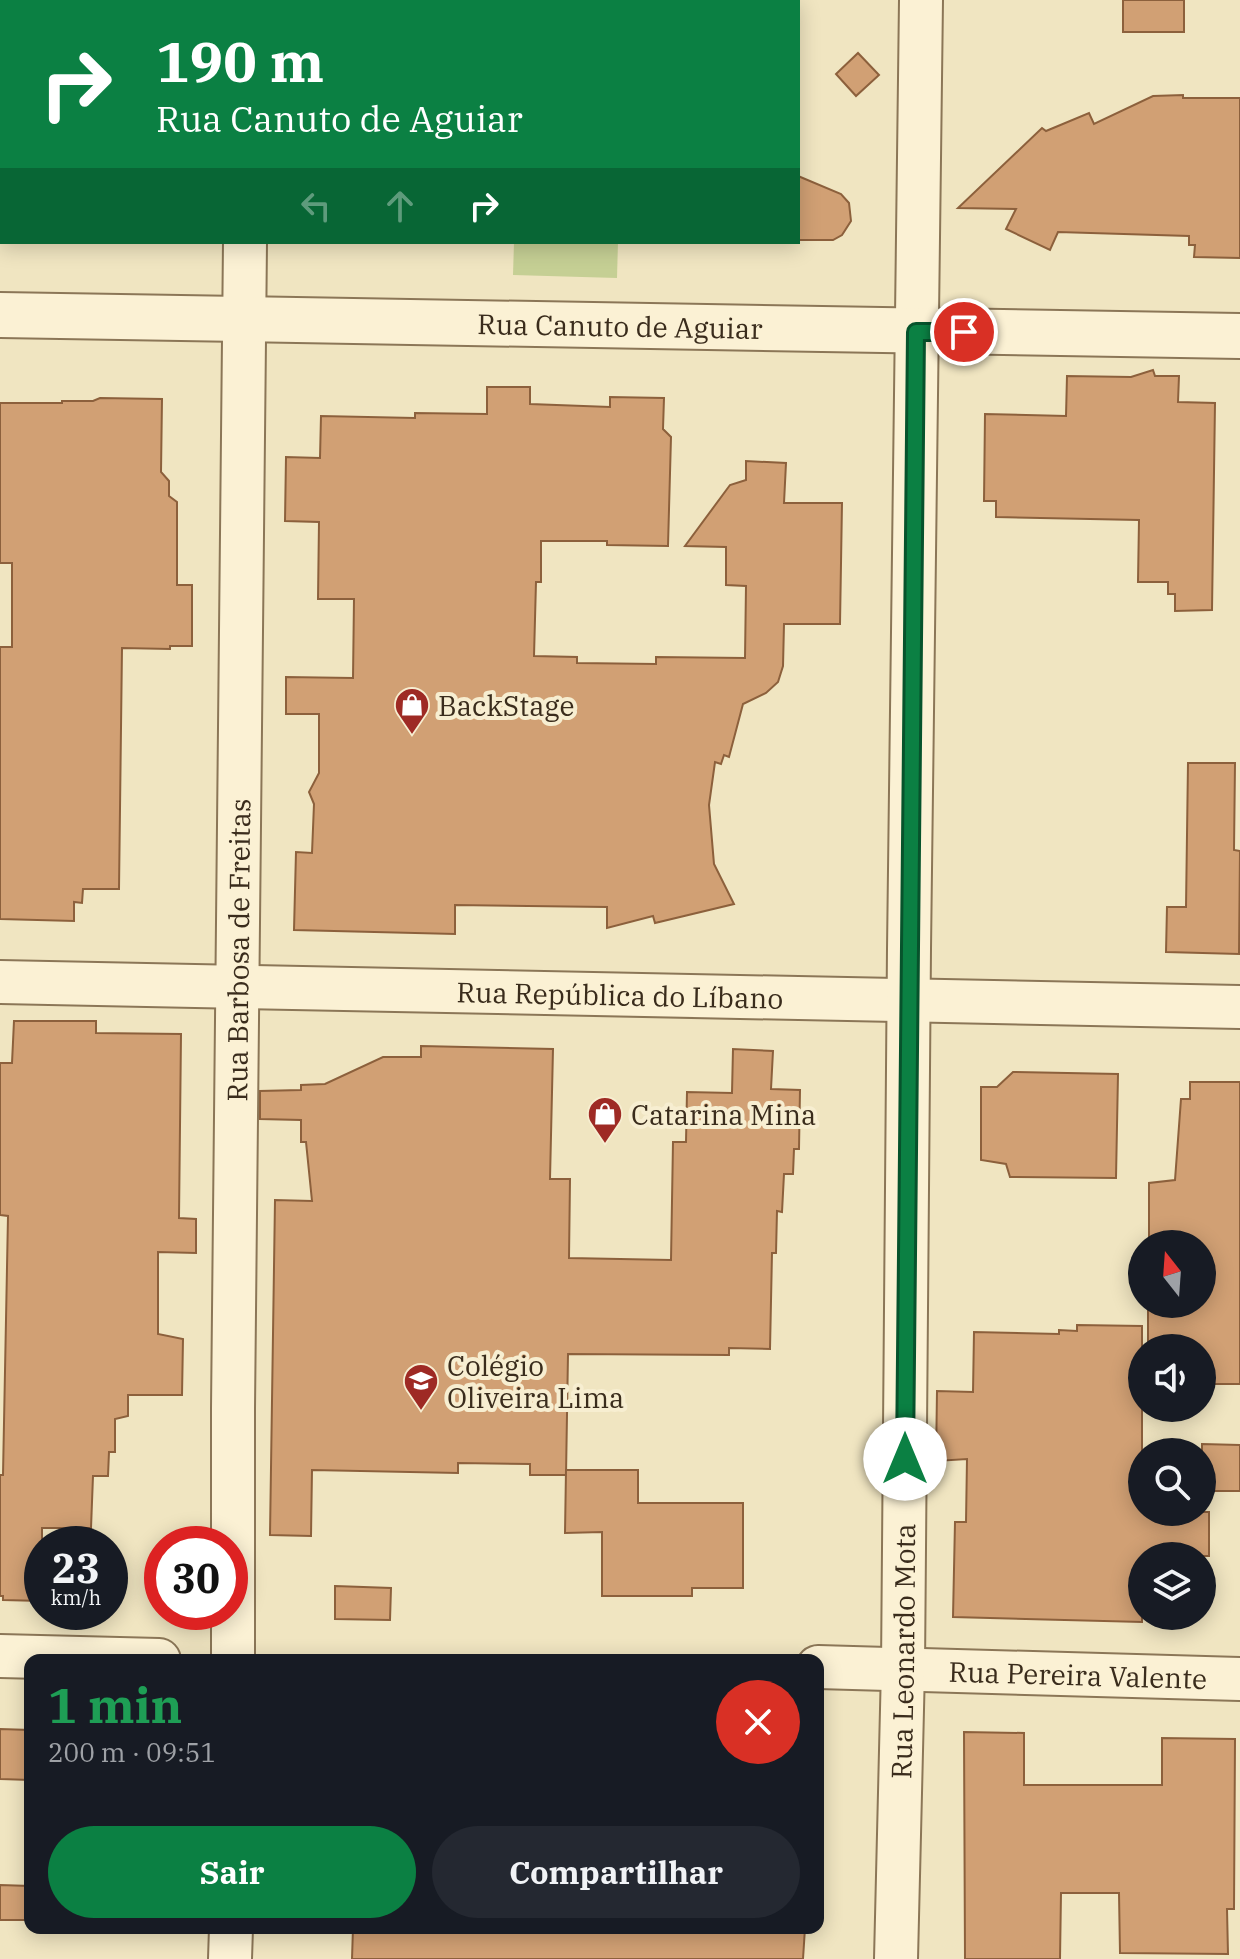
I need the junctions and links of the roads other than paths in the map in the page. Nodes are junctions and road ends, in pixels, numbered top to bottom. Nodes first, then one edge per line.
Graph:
1 (921, 0) edge
2 (245, 244) edge
3 (0, 315) edge
4 (245, 319) junction
5 (916, 332) junction
6 (1240, 336) edge
7 (0, 982) edge
8 (239, 986) junction
9 (908, 1000) junction
10 (1240, 1007) edge
11 (233, 1654) edge
12 (0, 1656) edge
13 (24, 1657) edge
14 (824, 1667) edge
15 (903, 1668) junction
16 (1240, 1679) edge
17 (231, 1934) edge
18 (230, 1959) edge
19 (896, 1959) edge

1 - 5 street, Rua Leonardo Mota
2 - 4 street, Rua Barbosa de Freitas
3 - 4 street, Rua Canuto de Aguiar
4 - 5 street, Rua Canuto de Aguiar
4 - 8 street, Rua Barbosa de Freitas
5 - 6 street, Rua Canuto de Aguiar
5 - 9 street, Rua Leonardo Mota
7 - 8 street, Rua República do Líbano
8 - 9 street, Rua República do Líbano
8 - 11 street, Rua Barbosa de Freitas
9 - 10 street, Rua República do Líbano
9 - 15 street, Rua Leonardo Mota
12 - 13 street
14 - 15 street, Rua Pereira Valente
15 - 16 street, Rua Pereira Valente
15 - 19 street, Rua Leonardo Mota
17 - 18 street

